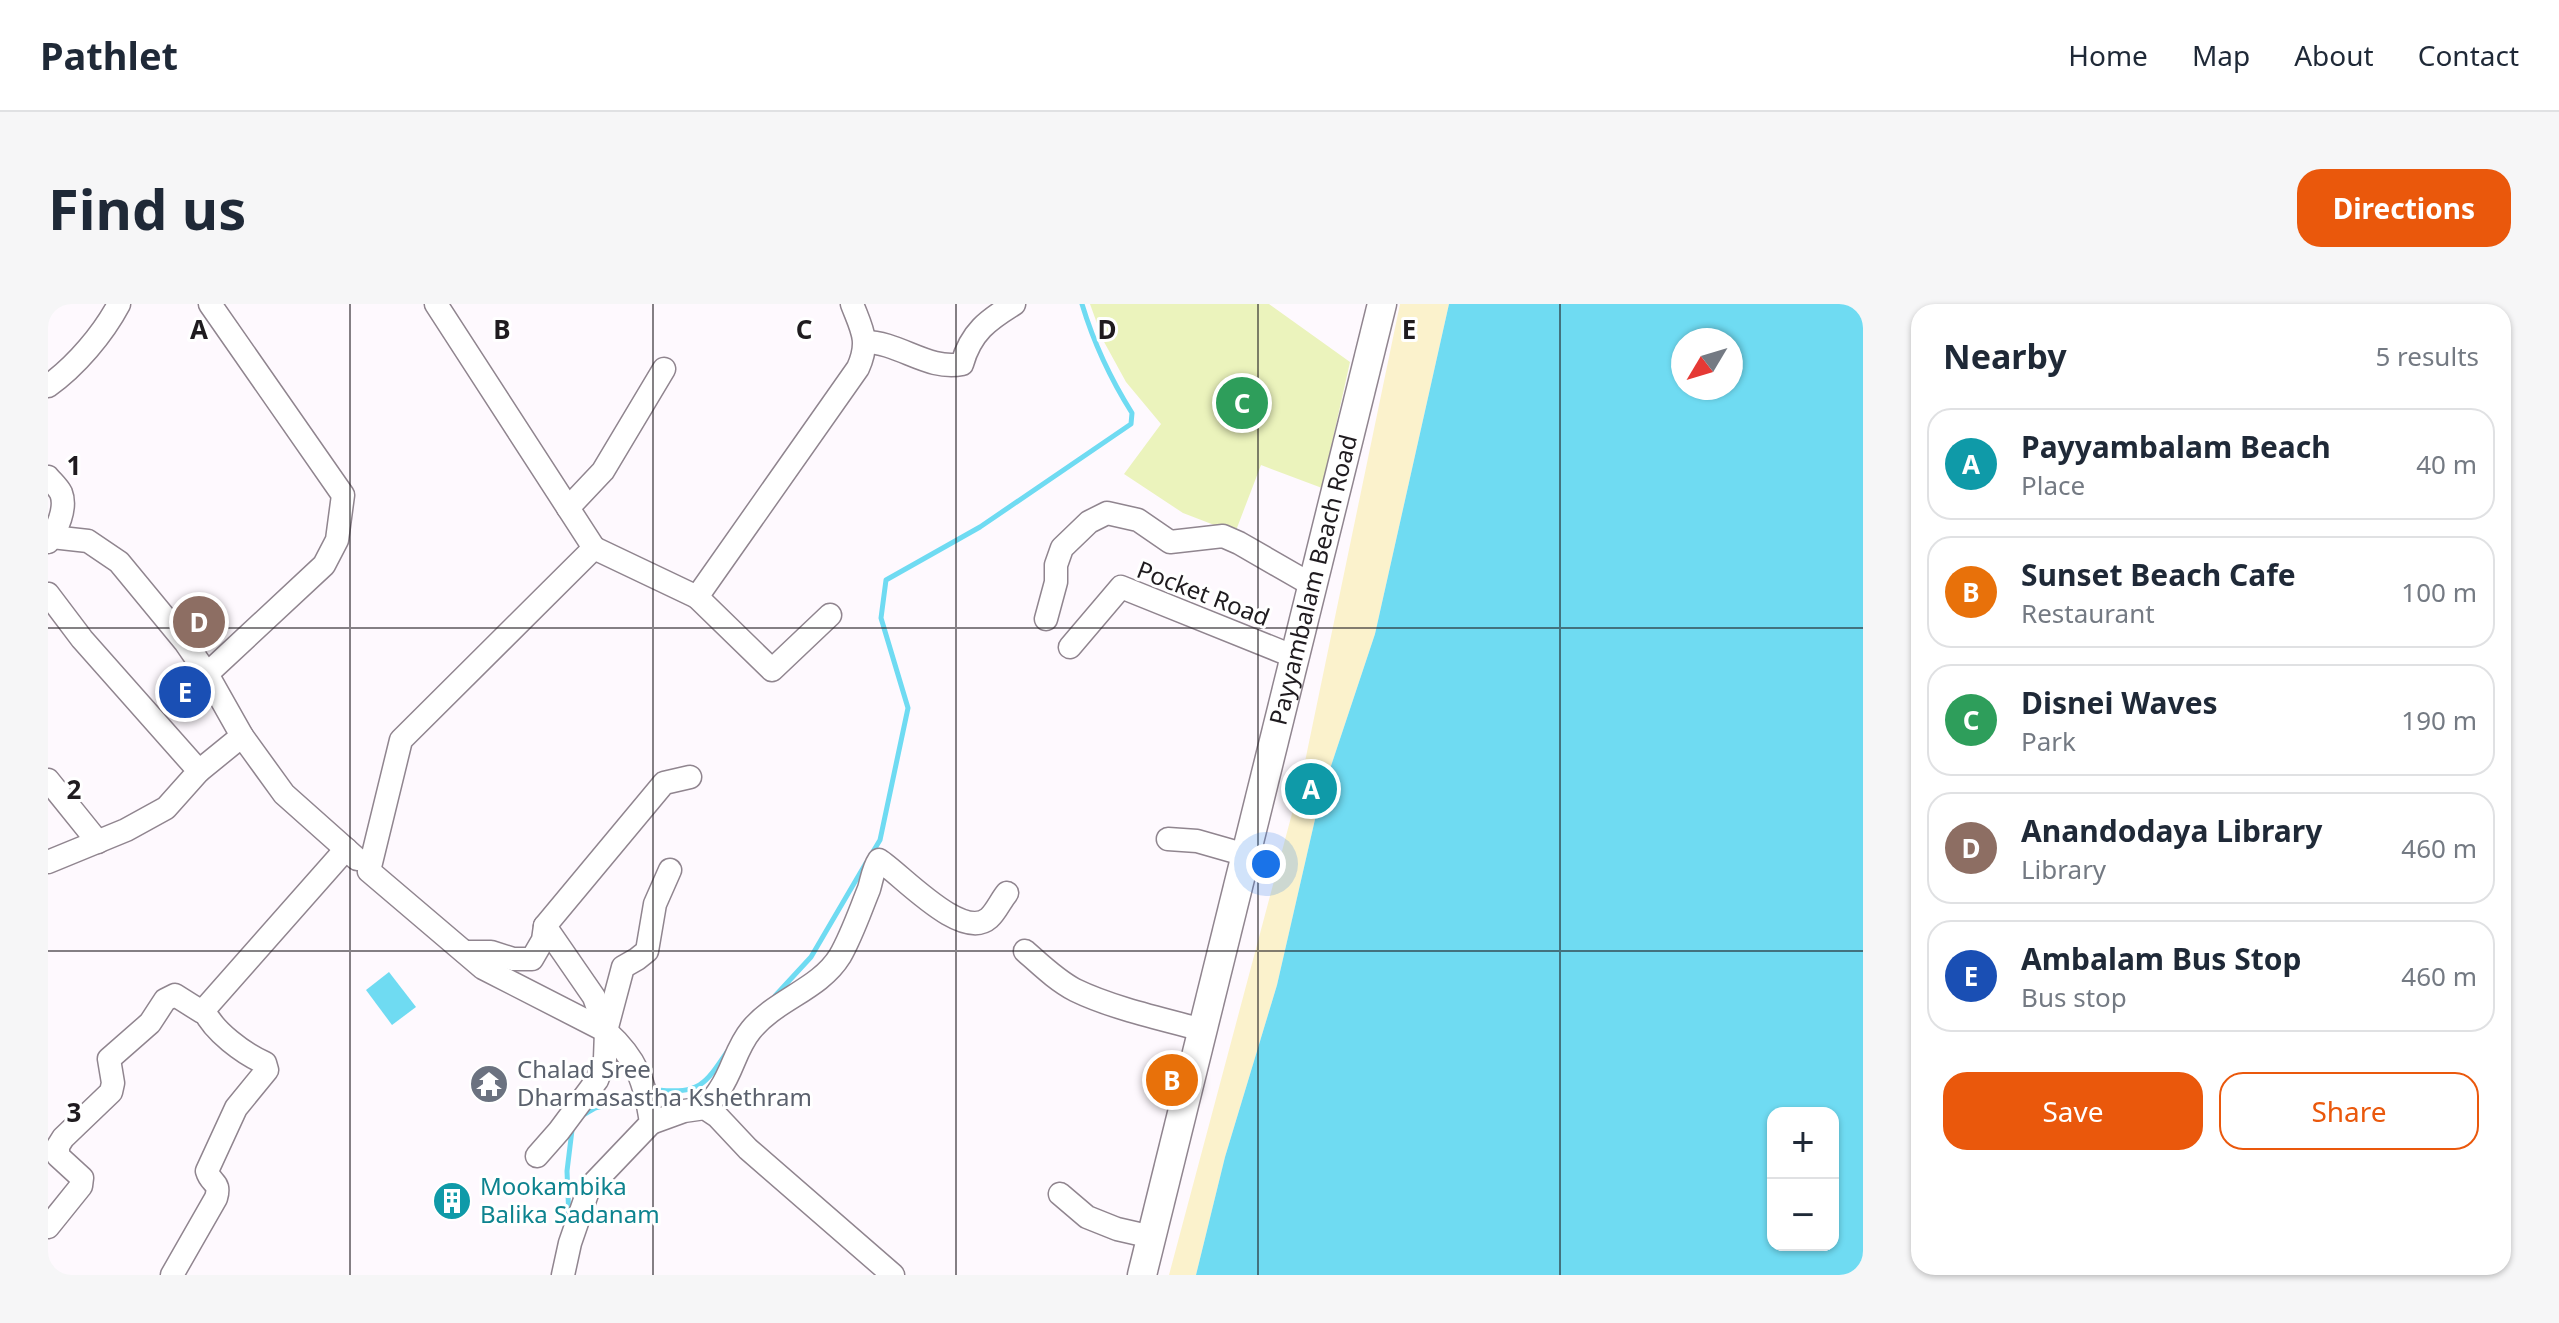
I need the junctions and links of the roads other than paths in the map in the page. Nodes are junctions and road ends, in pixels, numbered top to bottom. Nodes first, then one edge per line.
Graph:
1 (119, 304) edge
2 (210, 304) edge
3 (436, 304) edge
4 (852, 304) edge
5 (1014, 304) edge
6 (1382, 304) edge
7 (865, 342) junction
8 (664, 369) dead end
9 (53, 374) edge
10 (48, 477) edge
11 (568, 508) junction
12 (50, 539) edge
13 (594, 548) junction
14 (1312, 585) junction
15 (48, 594) edge
16 (697, 597) junction
17 (830, 615) dead end
18 (1046, 619) dead end
19 (1070, 647) dead end
20 (1295, 657) junction
21 (207, 674) junction
22 (242, 736) junction
23 (199, 771) junction
24 (690, 777) dead end
25 (48, 780) edge
26 (1168, 839) dead end
27 (98, 842) junction
28 (346, 849) junction
29 (1246, 855) junction
30 (48, 862) edge
31 (670, 870) dead end
32 (369, 871) junction
33 (1007, 893) dead end
34 (545, 926) junction
35 (1025, 951) dead end
36 (465, 952) junction
37 (204, 1010) junction
38 (1203, 1030) junction
39 (606, 1031) junction
40 (705, 1108) junction
41 (651, 1123) junction
42 (537, 1156) dead end
43 (1060, 1194) dead end
44 (48, 1227) edge
45 (1152, 1237) junction
46 (172, 1275) edge
47 (563, 1275) edge
48 (893, 1275) edge
49 (1142, 1275) edge

1 - 9 street
2 - 21 street
3 - 11 street
4 - 7 street
5 - 7 street
6 - 14 main road, Payyambalam Beach Road
7 - 16 street
8 - 11 street
10 - 12 street
11 - 13 street
12 - 21 street
13 - 16 street
13 - 32 street
14 - 18 street
14 - 20 main road, Payyambalam Beach Road
15 - 23 street
16 - 17 street
19 - 20 street, Pocket Road
20 - 29 main road, Payyambalam Beach Road
21 - 22 street
22 - 23 street
22 - 28 street
23 - 27 street
24 - 34 street
25 - 27 street
26 - 29 street
27 - 30 street
28 - 32 street
28 - 37 street
29 - 38 main road, Payyambalam Beach Road
31 - 39 street
32 - 36 street
33 - 40 street
34 - 36 street
34 - 39 street
35 - 38 street
36 - 39 street
37 - 44 street
37 - 46 street
38 - 45 main road, Payyambalam Beach Road
39 - 41 street
39 - 42 street
40 - 41 street
40 - 48 street
41 - 47 street
43 - 45 street
45 - 49 main road, Payyambalam Beach Road

